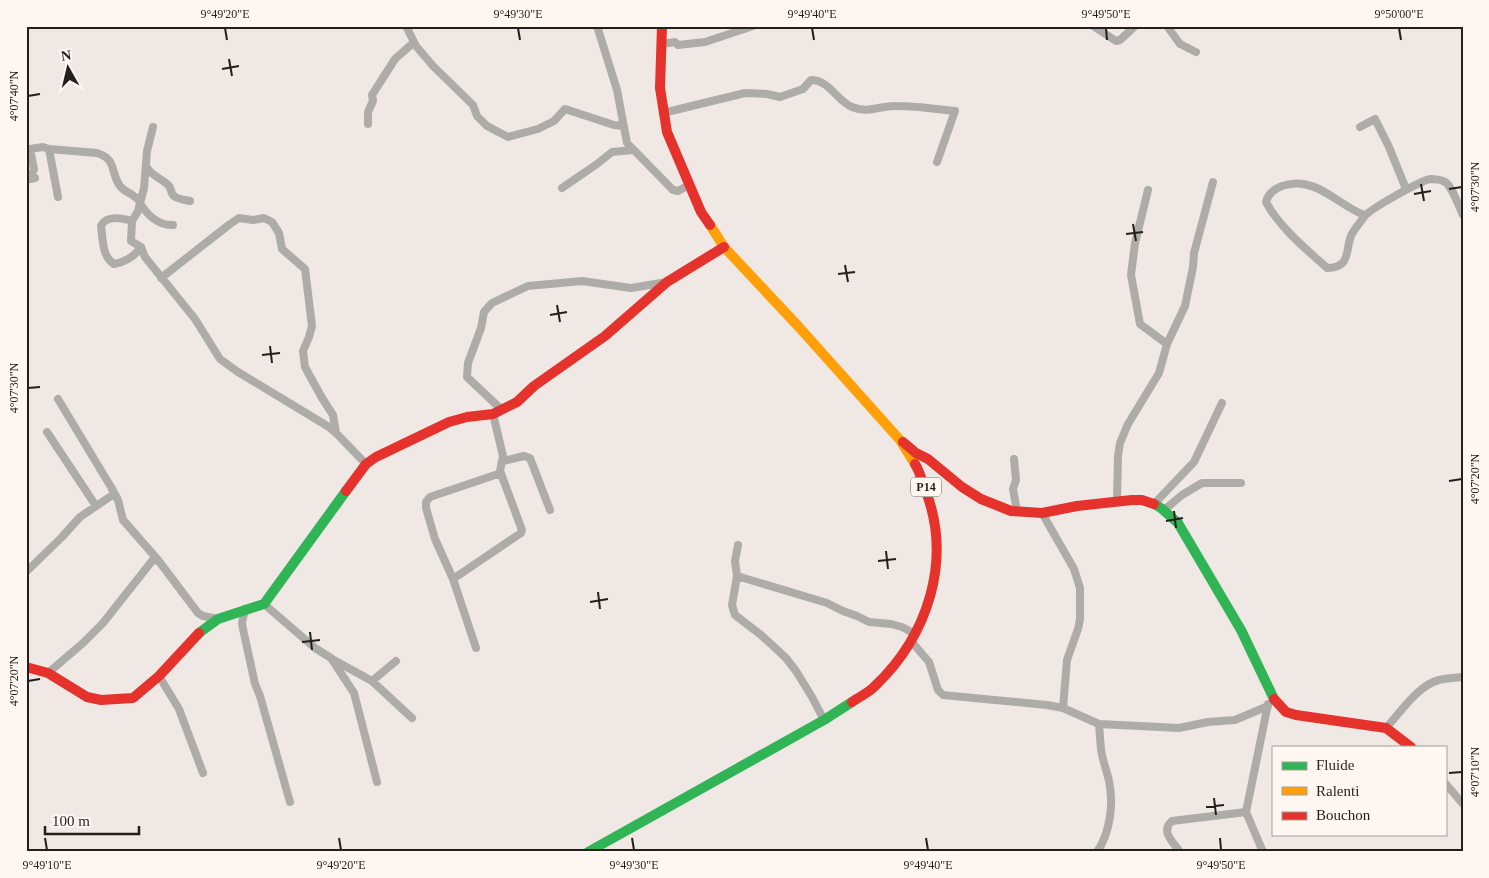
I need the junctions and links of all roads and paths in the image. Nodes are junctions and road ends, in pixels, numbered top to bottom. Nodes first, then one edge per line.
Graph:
1 (406, 26) edge
2 (597, 26) edge
3 (662, 26) edge
4 (752, 26) edge
5 (1093, 26) edge
6 (1135, 26) edge
7 (1168, 26) edge
8 (414, 43) junction
9 (661, 44) junction
10 (1196, 52) dead end
11 (663, 113) junction
12 (368, 124) dead end
13 (624, 126) junction
14 (1360, 127) dead end
15 (152, 128) dead end
16 (49, 149) junction
17 (633, 150) junction
18 (937, 162) dead end
19 (146, 166) junction
20 (35, 178) dead end
21 (1213, 182) dead end
22 (688, 185) junction
23 (562, 188) dead end
24 (1148, 190) dead end
25 (1406, 190) junction
26 (58, 197) dead end
27 (190, 201) dead end
28 (140, 203) junction
29 (1364, 215) junction
30 (1463, 215) edge
31 (132, 221) junction
32 (173, 225) dead end
33 (141, 247) junction
34 (724, 247) junction
35 (162, 278) junction
36 (667, 282) junction
37 (1167, 344) junction
38 (58, 399) dead end
39 (1222, 403) dead end
40 (497, 412) junction
41 (47, 432) dead end
42 (336, 433) junction
43 (900, 440) junction
44 (1014, 459) dead end
45 (503, 461) junction
46 (366, 464) junction
47 (501, 473) junction
48 (1241, 483) dead end
49 (114, 494) junction
50 (1116, 501) junction
51 (1154, 504) junction
52 (96, 506) junction
53 (550, 510) dead end
54 (1164, 510) junction
55 (1017, 511) junction
56 (1042, 513) junction
57 (738, 545) dead end
58 (158, 560) junction
59 (26, 572) edge
60 (737, 576) junction
61 (453, 579) junction
62 (264, 604) junction
63 (245, 609) junction
64 (218, 619) junction
65 (913, 638) junction
66 (476, 648) dead end
67 (331, 658) junction
68 (396, 661) dead end
69 (26, 667) edge
70 (48, 673) junction
71 (159, 676) junction
72 (1463, 677) edge
73 (372, 681) junction
74 (1270, 694) junction
75 (1268, 706) junction
76 (1063, 708) junction
77 (412, 718) dead end
78 (824, 720) junction
79 (1099, 724) junction
80 (1386, 728) junction
81 (1410, 746) edge
82 (203, 773) dead end
83 (377, 782) dead end
84 (1446, 784) edge
85 (290, 802) dead end
86 (1463, 804) edge
87 (1246, 812) junction
88 (588, 852) edge
89 (1096, 852) edge
90 (1180, 852) edge
91 (1263, 852) edge

1 - 8 street
2 - 13 street
3 - 9 street, P14
4 - 9 street
5 - 6 street
7 - 10 street
8 - 12 street
8 - 13 street
9 - 11 street, P14
11 - 18 street
11 - 22 street, P14
13 - 17 street
14 - 25 street
15 - 19 street
16 - 20 street
16 - 26 street
16 - 28 street
17 - 22 street
17 - 23 street
19 - 27 street
19 - 28 street
21 - 37 street
22 - 34 street, P14
24 - 37 street
25 - 29 street
25 - 30 street
28 - 31 street
28 - 32 street
29 - 29 street
31 - 33 street
31 - 33 street
33 - 35 street
34 - 36 street
34 - 43 street, P14
35 - 42 street
35 - 42 street
36 - 40 street
36 - 40 street
37 - 50 street
38 - 49 street
39 - 51 street
40 - 45 street
40 - 46 street
41 - 52 street
42 - 46 street
43 - 55 street
43 - 65 street, P14
44 - 55 street
45 - 47 street
45 - 53 street
46 - 62 street
47 - 61 street
47 - 61 street
48 - 54 street
49 - 52 street
49 - 58 street
50 - 51 street
50 - 56 street
51 - 54 street
52 - 59 street
54 - 74 street
55 - 56 street
56 - 76 street
57 - 60 street
58 - 64 street
58 - 70 street
60 - 65 street
60 - 78 street
61 - 66 street
62 - 63 street
62 - 67 street
63 - 64 street
63 - 85 street
64 - 71 street
65 - 76 street
65 - 78 street, P14
67 - 73 street
67 - 83 street
68 - 73 street
69 - 70 street
70 - 71 street
71 - 82 street
72 - 80 street
73 - 77 street
74 - 75 street
74 - 80 street
75 - 79 street
75 - 87 street
76 - 79 street
78 - 88 street, P14
79 - 89 street
80 - 81 street
84 - 86 street
87 - 90 street
87 - 91 street

